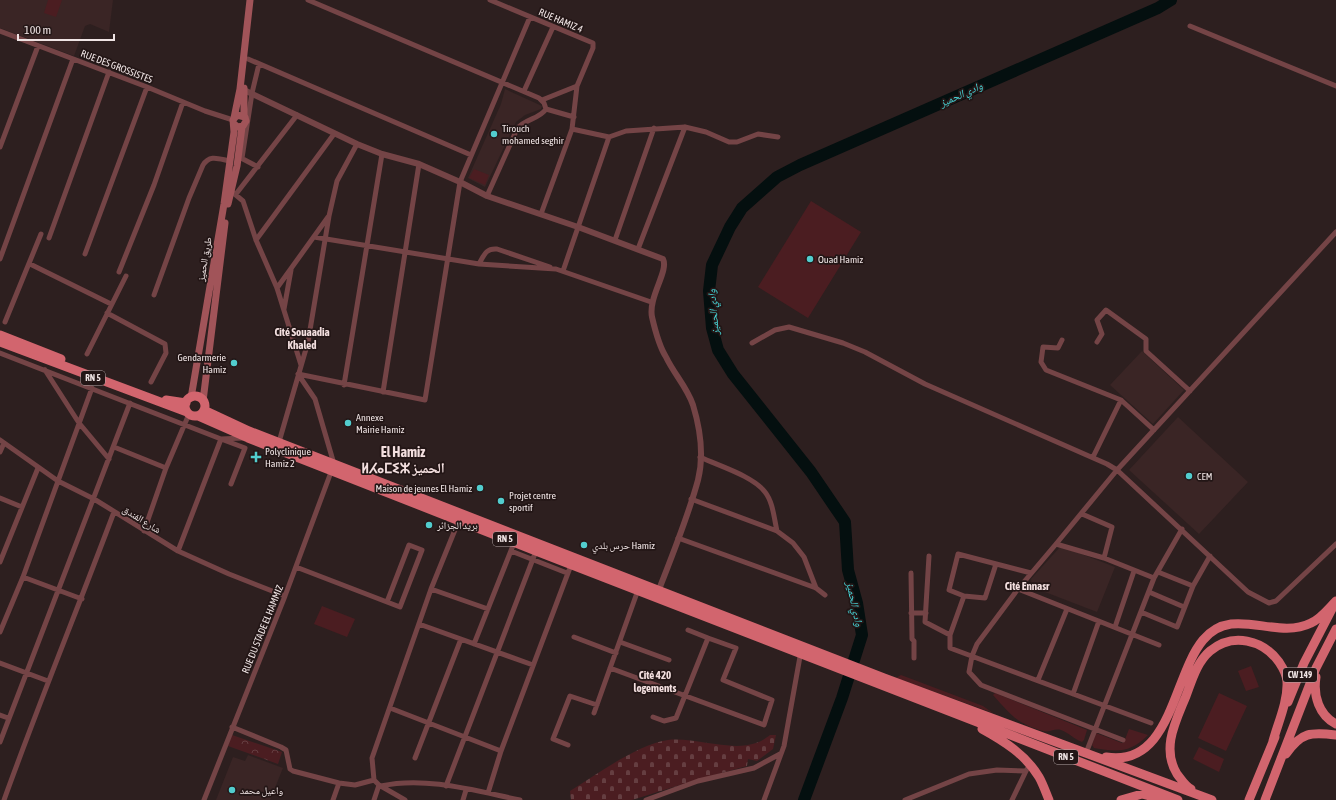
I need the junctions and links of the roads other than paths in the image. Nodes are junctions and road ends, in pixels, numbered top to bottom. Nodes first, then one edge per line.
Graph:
1 (250, 0) edge
2 (255, 0) edge
3 (308, 0) edge
4 (490, 0) edge
5 (530, 17) junction
6 (1190, 26) dead end
7 (553, 27) junction
8 (1, 33) edge
9 (38, 46) junction
10 (73, 59) junction
11 (248, 59) junction
12 (259, 64) junction
13 (109, 72) junction
14 (503, 83) junction
15 (577, 86) junction
16 (1336, 86) edge
17 (147, 87) junction
18 (244, 90) junction
19 (524, 92) junction
20 (252, 93) junction
21 (542, 100) junction
22 (183, 102) junction
23 (546, 109) junction
24 (297, 115) junction
25 (244, 116) junction
26 (574, 117) junction
27 (234, 120) junction
28 (242, 127) junction
29 (685, 127) junction
30 (654, 128) junction
31 (572, 129) junction
32 (334, 134) junction
33 (778, 136) dead end
34 (609, 137) junction
35 (357, 144) junction
36 (0, 147) edge
37 (382, 154) junction
38 (471, 155) junction
39 (240, 157) junction
40 (230, 161) junction
41 (420, 164) junction
42 (258, 167) junction
43 (460, 182) junction
44 (234, 193) junction
45 (487, 196) junction
46 (541, 214) junction
47 (329, 216) junction
48 (578, 227) junction
49 (1336, 232) edge
50 (41, 234) dead end
51 (314, 237) junction
52 (49, 238) dead end
53 (326, 239) junction
54 (256, 240) junction
55 (615, 240) junction
56 (368, 245) junction
57 (638, 249) junction
58 (406, 252) junction
59 (85, 254) dead end
60 (447, 258) junction
61 (0, 260) edge
62 (30, 264) junction
63 (479, 264) junction
64 (292, 268) junction
65 (556, 269) junction
66 (564, 271) junction
67 (119, 272) dead end
68 (126, 276) dead end
69 (277, 288) junction
70 (154, 295) dead end
71 (651, 302) junction
72 (111, 304) junction
73 (284, 310) junction
74 (107, 313) junction
75 (5, 322) dead end
76 (0, 335) edge
77 (1062, 340) dead end
78 (0, 342) edge
79 (1097, 342) dead end
80 (752, 343) dead end
81 (0, 353) edge
82 (87, 354) dead end
83 (301, 366) junction
84 (45, 370) junction
85 (298, 374) junction
86 (151, 382) dead end
87 (344, 385) junction
88 (92, 388) junction
89 (1190, 391) junction
90 (383, 392) junction
91 (1121, 400) junction
92 (130, 403) junction
93 (195, 405) junction
94 (214, 415) junction
95 (79, 423) junction
96 (184, 424) junction
97 (1154, 430) junction
98 (221, 438) junction
99 (248, 438) junction
100 (2, 441) edge
101 (279, 442) junction
102 (114, 447) junction
103 (0, 452) edge
104 (700, 457) junction
105 (1093, 457) junction
106 (109, 459) junction
107 (333, 467) junction
108 (38, 468) junction
109 (166, 468) junction
110 (1117, 470) junction
111 (58, 481) junction
112 (231, 484) dead end
113 (0, 498) edge
114 (691, 499) junction
115 (94, 500) junction
116 (22, 507) junction
117 (114, 512) junction
118 (1082, 514) junction
119 (460, 517) junction
120 (1182, 529) junction
121 (777, 530) junction
122 (144, 531) junction
123 (678, 538) junction
124 (1056, 544) junction
125 (1336, 544) edge
126 (512, 547) junction
127 (178, 551) junction
128 (534, 556) junction
129 (929, 556) dead end
130 (1210, 556) junction
131 (1104, 558) junction
132 (0, 562) edge
133 (996, 564) junction
134 (296, 567) junction
135 (569, 569) junction
136 (1134, 571) junction
137 (1158, 572) junction
138 (911, 573) dead end
139 (1031, 573) junction
140 (23, 577) junction
141 (1154, 578) junction
142 (1193, 586) junction
143 (816, 588) junction
144 (431, 589) junction
145 (1018, 589) junction
146 (638, 590) junction
147 (59, 591) junction
148 (1148, 592) junction
149 (657, 594) junction
150 (825, 595) dead end
151 (285, 596) junction
152 (964, 596) junction
153 (82, 599) junction
154 (387, 602) junction
155 (1336, 602) edge
156 (1184, 607) junction
157 (488, 609) junction
158 (1067, 609) junction
159 (1140, 612) junction
160 (926, 613) junction
161 (911, 614) junction
162 (1099, 621) junction
163 (419, 624) junction
164 (1115, 628) junction
165 (1336, 629) edge
166 (688, 630) dead end
167 (0, 632) edge
168 (1132, 634) junction
169 (950, 635) junction
170 (574, 637) dead end
171 (708, 638) junction
172 (461, 639) junction
173 (620, 642) junction
174 (474, 644) junction
175 (1159, 645) dead end
176 (802, 651) junction
177 (497, 652) junction
178 (616, 653) junction
179 (972, 656) junction
180 (914, 658) dead end
181 (669, 660) dead end
182 (0, 663) edge
183 (1318, 664) junction
184 (533, 665) junction
185 (610, 668) junction
186 (28, 673) junction
187 (1038, 680) junction
188 (48, 681) junction
189 (886, 683) junction
190 (1072, 694) junction
191 (686, 696) junction
192 (597, 705) junction
193 (1104, 706) junction
194 (390, 708) junction
195 (594, 712) dead end
196 (953, 713) junction
197 (0, 715) edge
198 (653, 717) dead end
199 (8, 718) junction
200 (1150, 722) dead end
201 (428, 723) junction
202 (1336, 724) edge
203 (232, 727) junction
204 (1095, 729) junction
205 (1336, 735) edge
206 (464, 737) junction
207 (1123, 740) dead end
208 (0, 742) edge
209 (568, 745) dead end
210 (1271, 745) junction
211 (501, 751) junction
212 (1086, 753) junction
213 (780, 754) junction
214 (415, 758) dead end
215 (1027, 767) junction
216 (1278, 767) junction
217 (374, 780) junction
218 (339, 783) junction
219 (380, 786) junction
220 (446, 786) junction
221 (0, 790) edge
222 (466, 790) junction
223 (6, 793) junction
224 (488, 794) junction
225 (662, 797) edge
226 (503, 798) edge
227 (4, 800) edge
228 (204, 800) edge
229 (333, 800) edge
230 (374, 800) edge
231 (405, 800) edge
232 (463, 800) edge
233 (520, 800) edge
234 (646, 800) edge
235 (764, 800) edge
236 (905, 800) edge
237 (1012, 800) edge
238 (1049, 800) edge
239 (1121, 800) edge
240 (1167, 800) edge
241 (1178, 800) edge
242 (1213, 800) edge
243 (1249, 800) edge
244 (1265, 800) edge

1 - 27 main road, طريق الحميز
2 - 11 main road
3 - 14 street
4 - 5 street, RUE HAMIZ 4
5 - 7 street, RUE HAMIZ 4
5 - 14 street
6 - 16 street
7 - 15 street, RUE HAMIZ 4
7 - 19 street
8 - 9 street, RUE DES GROSSISTES
9 - 10 street, RUE DES GROSSISTES
9 - 36 street
10 - 13 street, RUE DES GROSSISTES
10 - 61 street
11 - 12 street
11 - 18 main road
12 - 20 street
12 - 38 street
13 - 17 street, RUE DES GROSSISTES
13 - 52 street
14 - 19 street
14 - 38 street
15 - 21 street
15 - 26 street
17 - 22 street, RUE DES GROSSISTES
17 - 59 street
18 - 20 street
18 - 25 main road
19 - 21 street
20 - 24 street
20 - 39 street
21 - 23 street
22 - 27 street, RUE DES GROSSISTES
22 - 67 street
23 - 26 street
23 - 45 street
24 - 32 street
24 - 42 street
25 - 27 main road
25 - 28 main road
26 - 31 street
27 - 28 main road
27 - 40 main road, طريق الحميز
28 - 39 main road, طريق الحميز
29 - 30 street
29 - 33 street
29 - 57 street
30 - 34 street
30 - 55 street
31 - 34 street
31 - 46 street
32 - 35 street
32 - 54 street
34 - 48 street
35 - 37 street
35 - 47 street
37 - 41 street
37 - 56 street
38 - 43 street
39 - 42 street
39 - 44 main road, طريق الحميز
40 - 70 street
40 - 93 main road, طريق الحميز
41 - 43 street
41 - 58 street
42 - 44 street
43 - 45 street
43 - 60 street
44 - 54 street
44 - 93 main road, طريق الحميز
45 - 46 street
46 - 48 street
47 - 51 street
47 - 53 street
48 - 55 street
48 - 66 street
49 - 89 street
50 - 62 street
51 - 53 street
51 - 64 street
53 - 56 street
53 - 83 street
54 - 69 street
55 - 57 street
56 - 58 street
56 - 87 street
57 - 71 street
58 - 60 street
58 - 90 street
60 - 63 street
60 - 90 street
62 - 72 street
62 - 75 street
63 - 65 street
63 - 65 street
64 - 69 street
64 - 73 street
65 - 66 street
66 - 71 street
68 - 72 street
69 - 73 street
71 - 104 street
72 - 74 street
73 - 83 street
74 - 82 street
74 - 86 street
76 - 93 highway, RN 5
77 - 91 street
78 - 93 highway, RN 5
79 - 89 street
80 - 105 street
81 - 84 street
83 - 85 street
84 - 88 street
84 - 95 street
85 - 87 street
85 - 101 street
85 - 107 street
87 - 90 street
88 - 92 street
88 - 95 street
89 - 97 street
91 - 97 street
91 - 105 street
92 - 96 street
92 - 102 street
93 - 94 highway
93 - 94 highway, RN 5
93 - 96 street
93 - 99 highway, RN 5
94 - 101 highway, RN 5
95 - 106 street
95 - 111 street
96 - 98 street
96 - 109 street
97 - 110 street
98 - 99 street
98 - 112 street
98 - 127 street
99 - 107 highway, RN 5
100 - 103 street
100 - 108 street, شارع الفندق
101 - 107 highway, RN 5
102 - 106 street
102 - 109 street
104 - 114 street
104 - 121 street
105 - 110 street
106 - 115 street
107 - 119 highway, RN 5
107 - 134 street, RUE DU STADE EL HAMMIZ
108 - 111 street, شارع الفندق
108 - 116 street
109 - 122 street
110 - 118 street
110 - 120 street
111 - 115 street, شارع الفندق
111 - 140 street
113 - 116 street
114 - 121 street
114 - 123 street
115 - 117 street, شارع الفندق
115 - 147 street
116 - 132 street
117 - 122 street, شارع الفندق
117 - 153 street
118 - 124 street
118 - 131 street
119 - 126 highway, RN 5
119 - 144 street
119 - 149 highway, RN 5
120 - 130 street
120 - 137 street
121 - 143 street
122 - 127 street, شارع الفندق
123 - 143 street
123 - 149 street
124 - 131 street
124 - 139 street
125 - 130 street
126 - 128 highway, RN 5
126 - 157 street
127 - 151 street, شارع الفندق
128 - 135 highway, RN 5
128 - 177 street
129 - 160 street
130 - 142 street
131 - 136 street
133 - 139 street
133 - 152 street
133 - 152 street
134 - 151 street, RUE DU STADE EL HAMMIZ
134 - 154 street
135 - 146 highway, RN 5
135 - 184 street
136 - 141 street
136 - 164 street
137 - 141 street
137 - 142 street
138 - 161 street
139 - 145 street
140 - 147 street
140 - 167 street
141 - 148 street
142 - 156 street
143 - 150 street
144 - 157 street
144 - 163 street
145 - 158 street
145 - 179 street
146 - 149 highway, RN 5
146 - 173 street
147 - 153 street
147 - 186 street
148 - 156 street
148 - 159 street
149 - 176 highway, RN 5
151 - 203 street, RUE DU STADE EL HAMMIZ
152 - 169 street
153 - 188 street
154 - 154 street
155 - 210 highway, CW 149
155 - 212 highway
156 - 159 street
157 - 174 street
158 - 162 street
158 - 187 street
159 - 168 street
160 - 161 street
160 - 169 street
161 - 180 street
162 - 164 street
162 - 190 street
163 - 172 street
163 - 194 street
164 - 168 street
165 - 183 highway, CW 149
166 - 171 street
168 - 175 street
168 - 193 street
169 - 179 street
170 - 178 street
171 - 191 street
171 - 191 street
172 - 174 street
172 - 201 street
173 - 178 street
173 - 181 street
174 - 177 street
176 - 189 highway, RN 5
176 - 213 street
177 - 184 street
177 - 206 street
178 - 185 street
179 - 187 street
179 - 204 street
182 - 186 street
183 - 202 highway
183 - 216 highway, CW 149
184 - 211 street
185 - 191 street
185 - 192 street
186 - 188 street
186 - 199 street
187 - 190 street
188 - 223 street
189 - 196 highway, RN 5
189 - 212 highway, RN 5
190 - 193 street
191 - 198 street
192 - 195 street
192 - 209 street
193 - 200 street
193 - 204 street
194 - 201 street
194 - 217 street
196 - 215 highway
196 - 241 highway, RN 5
197 - 199 street
199 - 208 street
201 - 206 street
201 - 214 street
203 - 218 street
203 - 228 street, RUE DU STADE EL HAMMIZ
204 - 207 street
204 - 212 street
205 - 216 highway
206 - 211 street
206 - 220 street
210 - 242 highway
210 - 243 highway, CW 149
211 - 224 street
212 - 242 highway, RN 5
213 - 225 street
213 - 235 street
215 - 236 street
215 - 237 street
215 - 238 highway
216 - 244 highway, CW 149
217 - 218 street
217 - 219 street
218 - 229 street
219 - 220 street
219 - 230 street
219 - 231 street
220 - 222 street
221 - 223 street
222 - 224 street
222 - 232 street
223 - 227 street
224 - 226 street
225 - 234 street
226 - 233 street
239 - 240 highway

